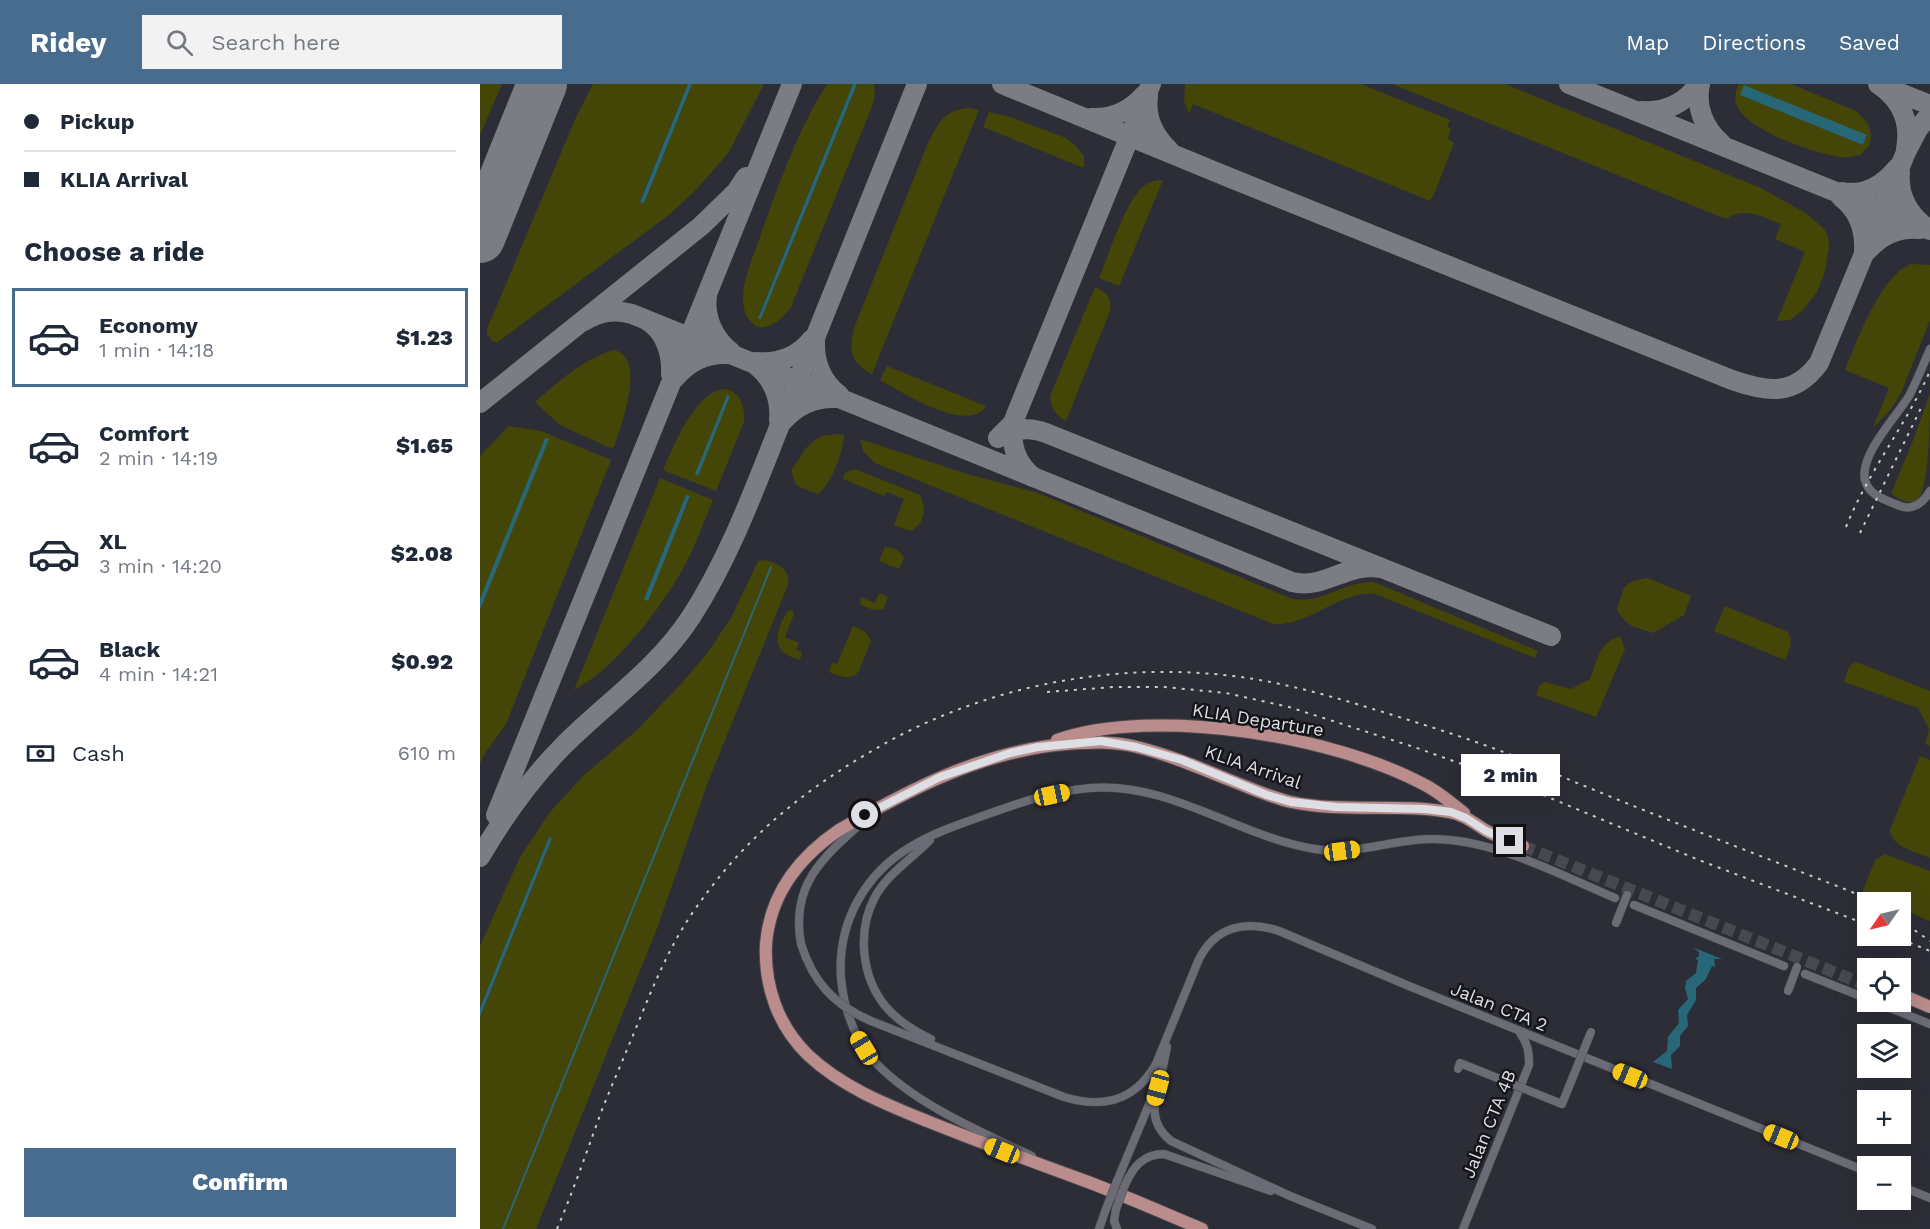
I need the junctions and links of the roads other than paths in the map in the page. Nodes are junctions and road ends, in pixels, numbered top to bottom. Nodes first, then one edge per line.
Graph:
1 (1930, 350) edge
2 (1930, 491) edge
3 (1038, 747) junction
4 (878, 809) junction
5 (933, 836) junction
6 (1524, 844) joint
7 (1627, 895) dead end
8 (1615, 898) dead end
9 (1634, 905) dead end
10 (1616, 922) dead end
11 (1784, 966) dead end
12 (1797, 967) dead end
13 (1805, 974) dead end
14 (1788, 991) dead end
15 (1857, 995) edge
16 (1911, 1000) edge
17 (1930, 1006) edge
18 (1900, 1012) edge
19 (1930, 1024) edge
20 (1170, 1030) junction
21 (1519, 1031) junction
22 (1591, 1032) dead end
23 (963, 1056) junction
24 (1458, 1069) dead end
25 (1162, 1073) junction
26 (1857, 1168) edge
27 (1082, 1179) junction
28 (1911, 1190) edge
29 (1290, 1196) junction
30 (1930, 1198) edge
31 (1099, 1229) edge
32 (1117, 1229) edge
33 (1202, 1229) edge
34 (1372, 1229) edge
35 (1463, 1229) edge

1 - 2 street
3 - 4 main road
3 - 6 main road, KLIA Arrival
3 - 6 main road, KLIA Departure
4 - 23 street, bridge
4 - 27 main road
5 - 8 street
5 - 23 street
5 - 27 street
7 - 10 street, bridge
9 - 11 street
12 - 14 street, bridge
13 - 15 street
16 - 17 main road, bridge
18 - 19 street
20 - 21 street, Jalan CTA 2
20 - 23 street
20 - 25 street
21 - 26 street, Jalan CTA 2
21 - 35 street, Jalan CTA 4B
22 - 24 street, bridge
25 - 29 street
25 - 31 street, bridge
27 - 33 main road
28 - 30 street
29 - 32 street, bridge
29 - 34 street

